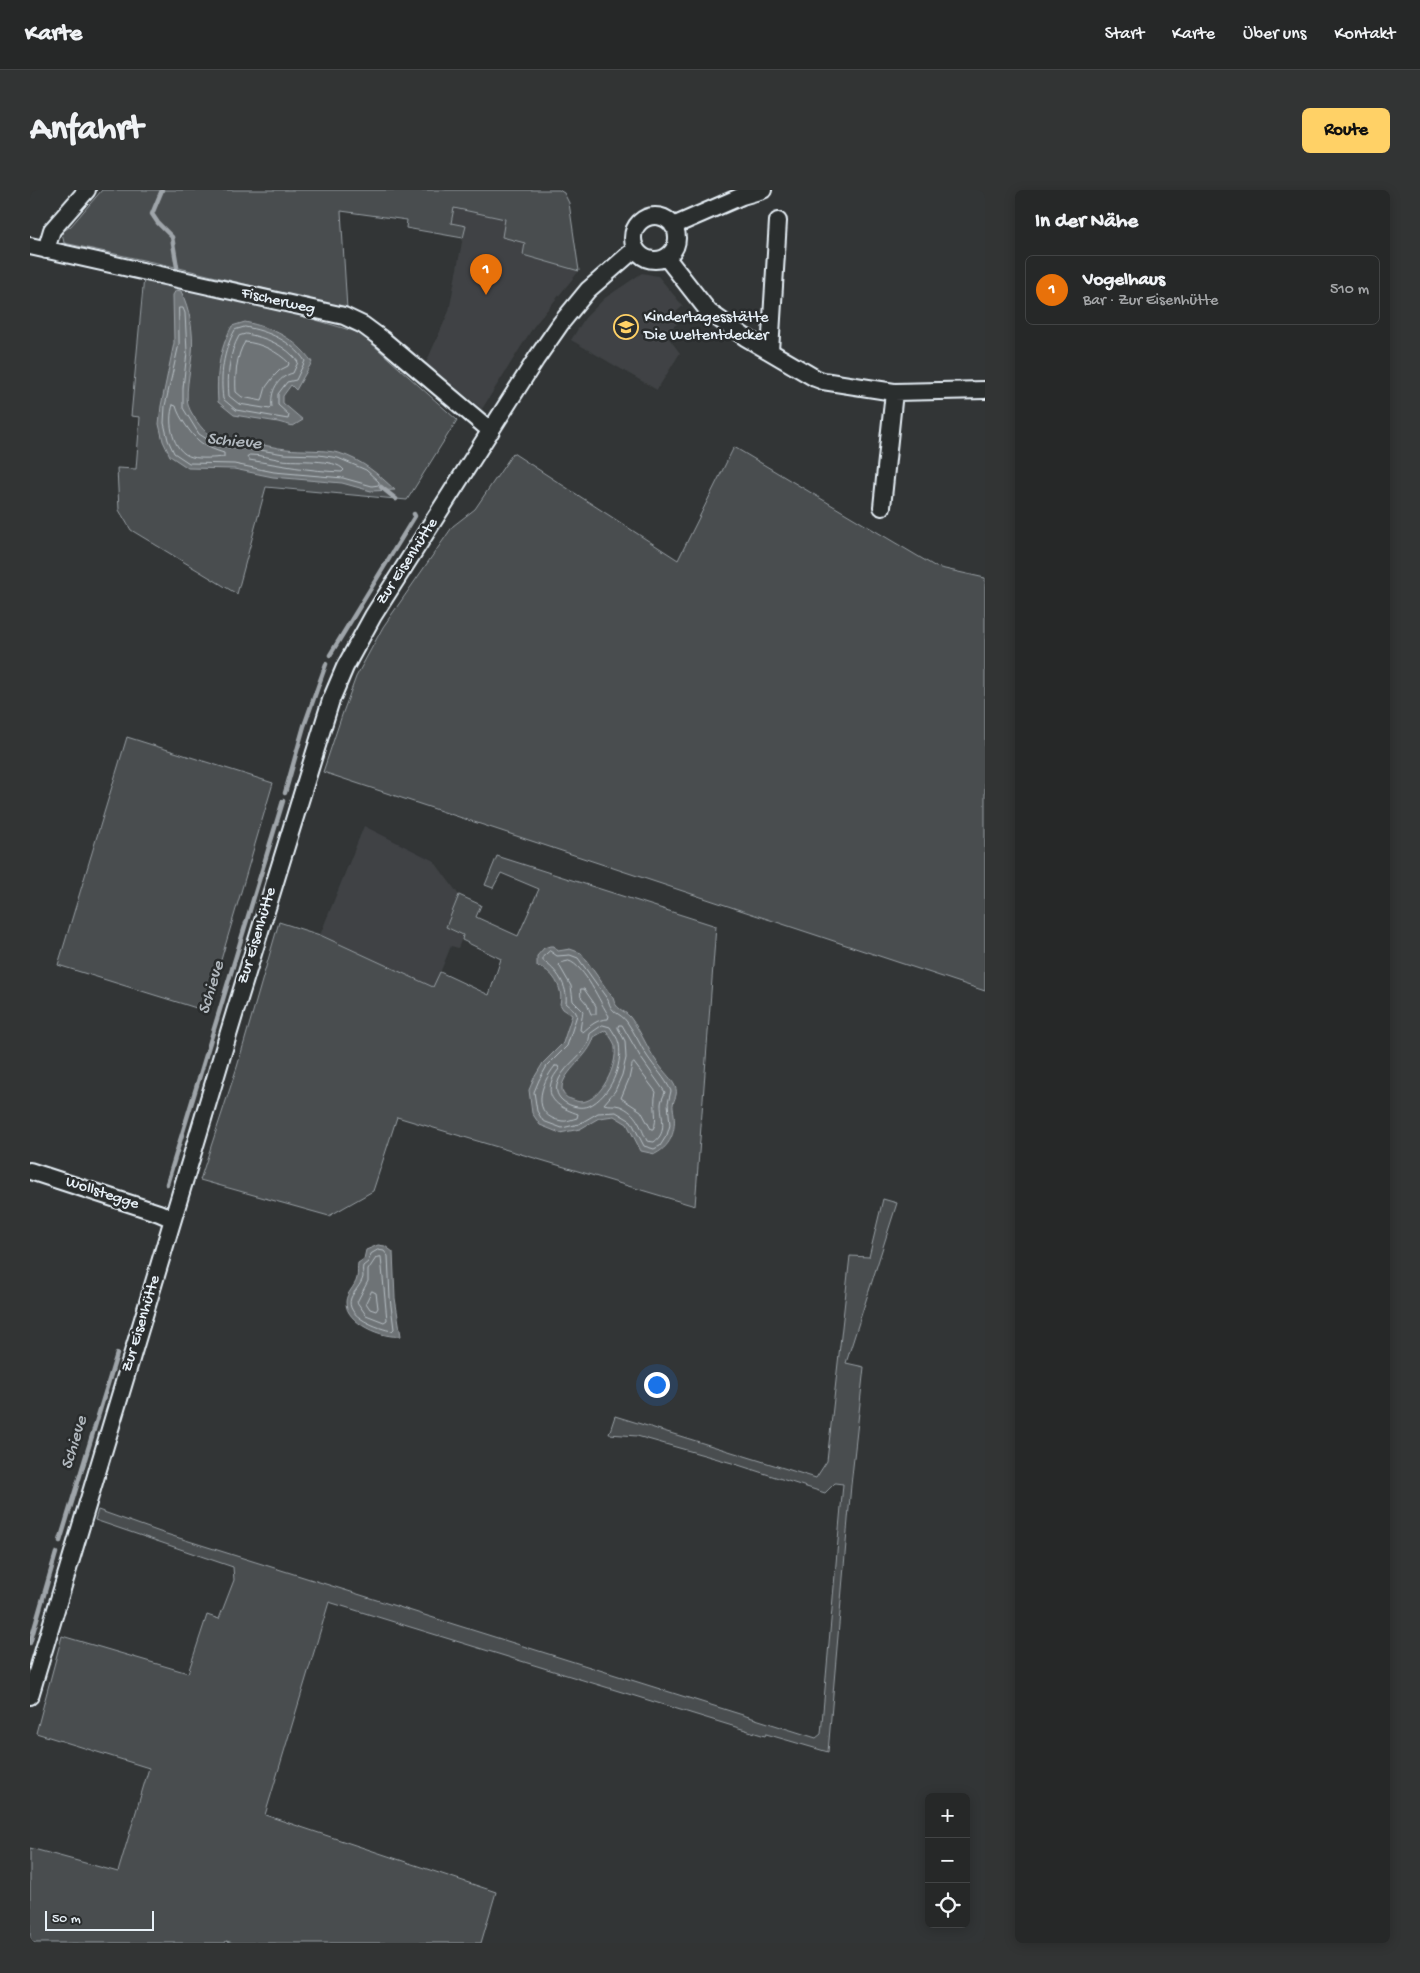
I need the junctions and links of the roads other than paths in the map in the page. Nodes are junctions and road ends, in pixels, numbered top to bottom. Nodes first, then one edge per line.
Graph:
1 (87, 190) edge
2 (763, 190) edge
3 (778, 221) dead end
4 (673, 226) junction
5 (30, 246) edge
6 (635, 249) junction
7 (46, 250) junction
8 (666, 256) junction
9 (770, 351) junction
10 (985, 390) edge
11 (894, 392) junction
12 (491, 431) junction
13 (882, 507) dead end
14 (30, 1171) edge
15 (173, 1219) junction
16 (30, 1696) edge

1 - 7 street
2 - 4 street
3 - 9 street
4 - 6 street
4 - 8 street
5 - 7 street, Fischerweg
6 - 8 street
6 - 12 street, Zur Eisenhütte
7 - 12 street, Fischerweg
8 - 9 street
9 - 11 street
10 - 11 street
11 - 13 street
12 - 15 street, Zur Eisenhütte
14 - 15 street, Wollstegge
15 - 16 street, Zur Eisenhütte

